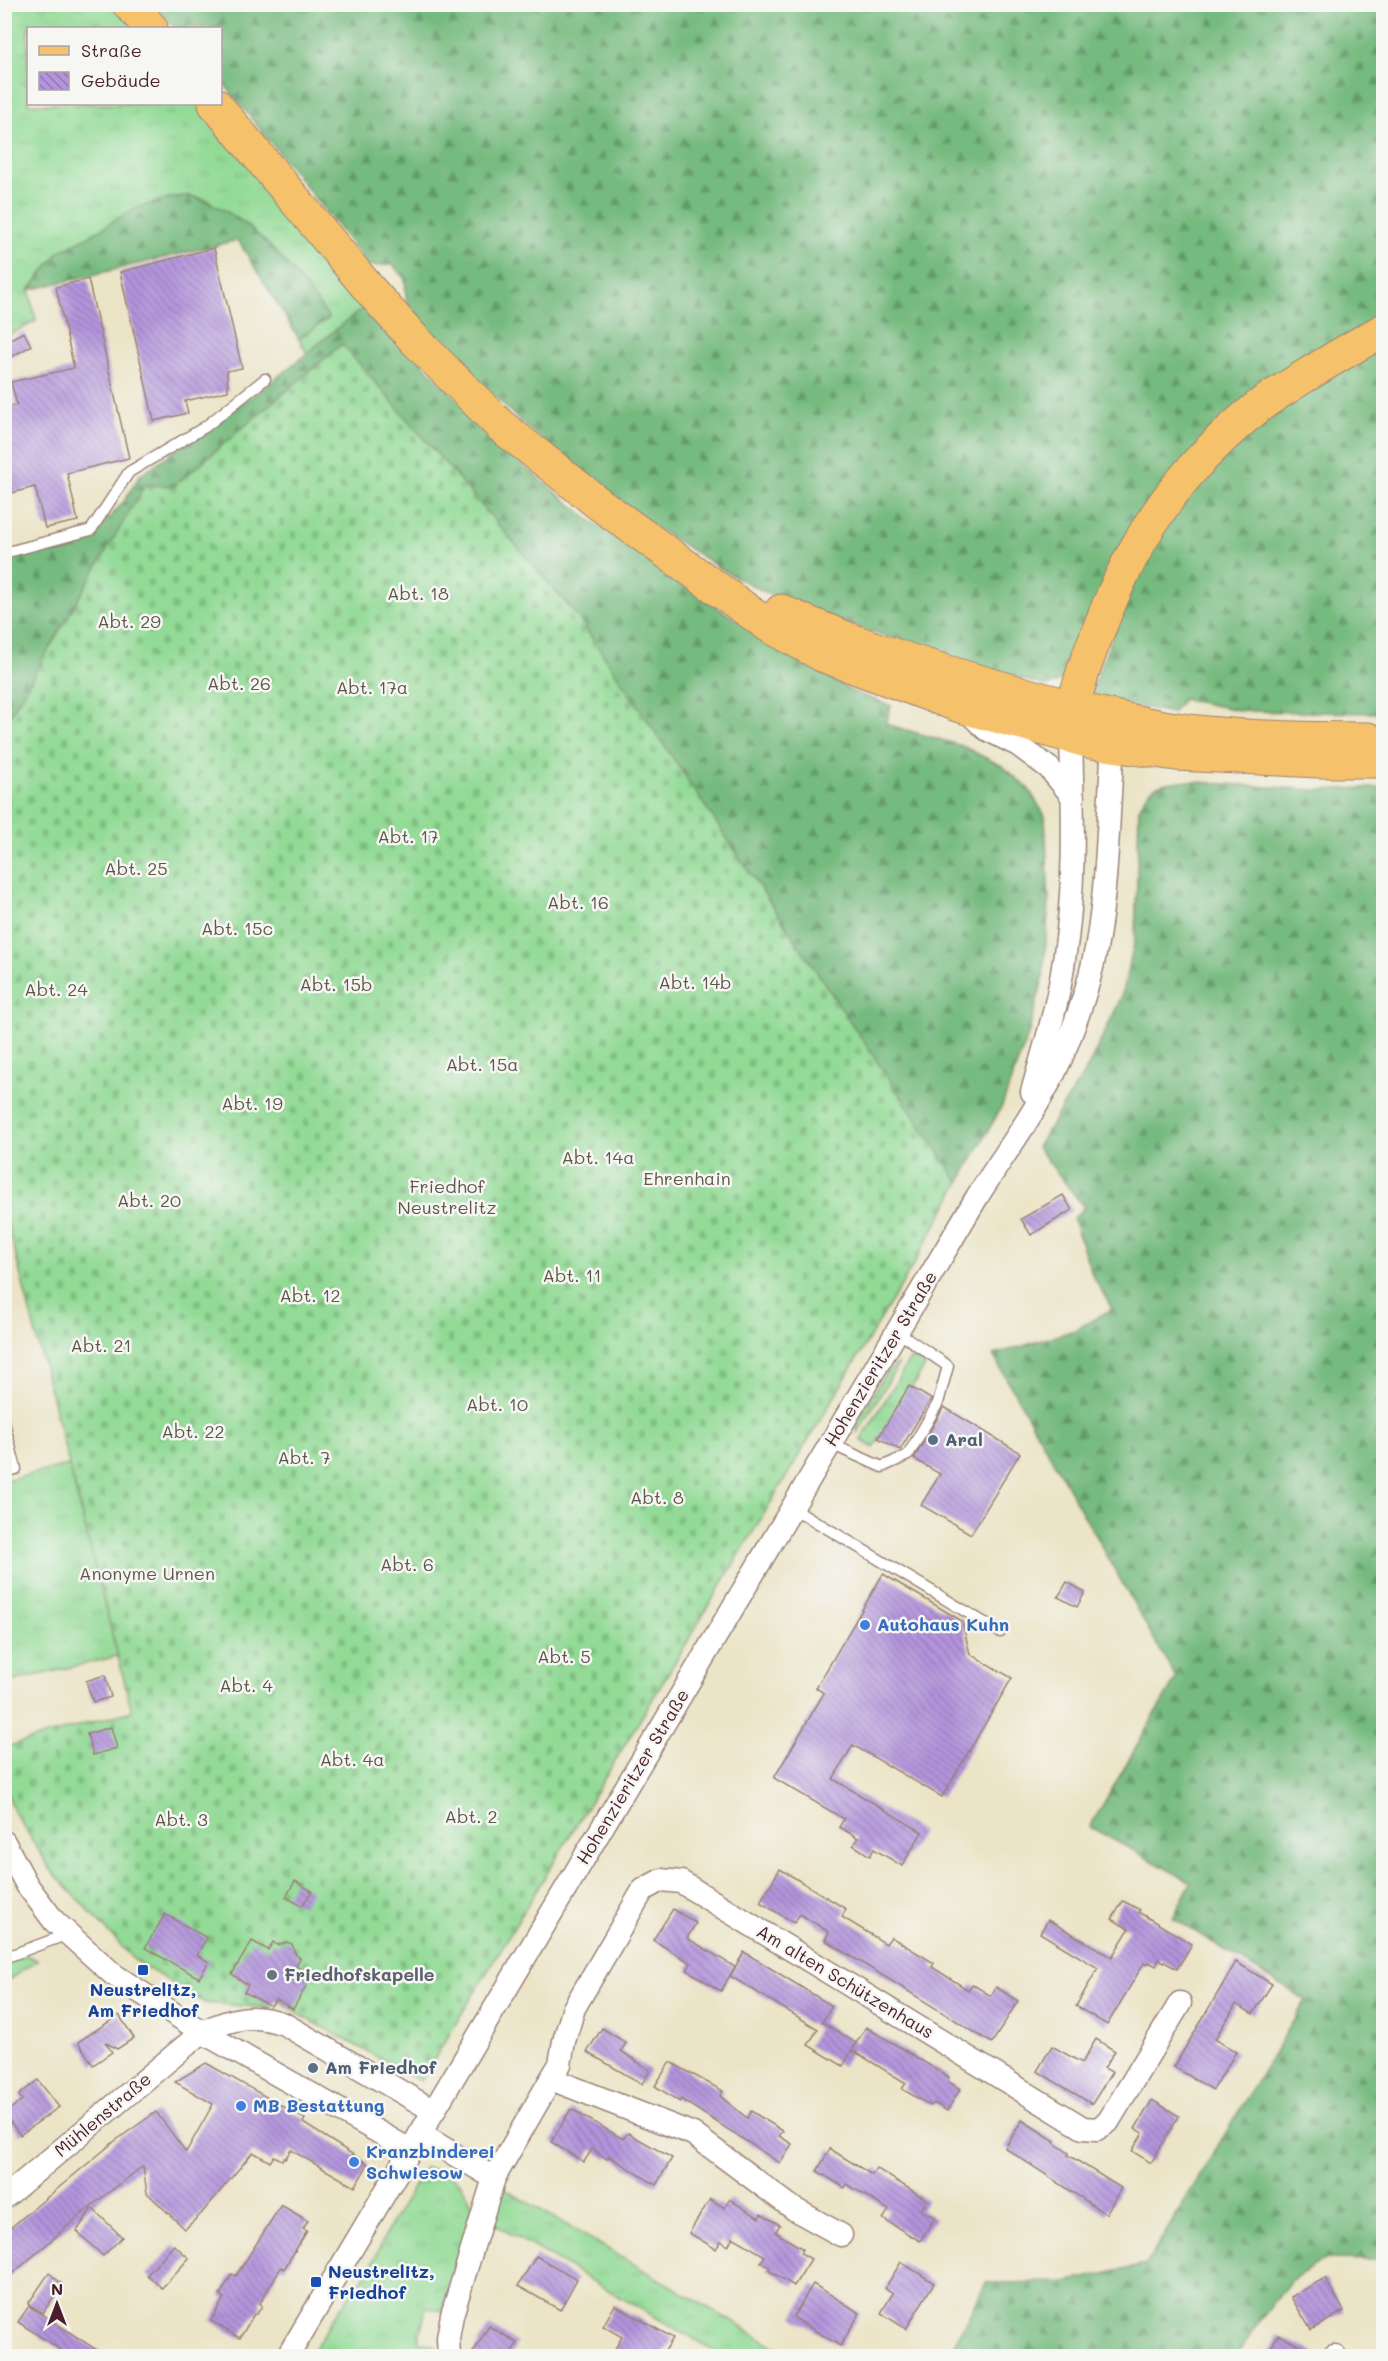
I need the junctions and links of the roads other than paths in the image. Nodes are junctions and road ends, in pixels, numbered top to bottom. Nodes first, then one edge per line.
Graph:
1 (129, 4) edge
2 (150, 27) edge
3 (216, 105) edge
4 (1383, 330) edge
5 (264, 379) dead end
6 (4, 553) edge
7 (697, 573) junction
8 (960, 705) junction
9 (1072, 721) junction
10 (1114, 732) junction
11 (1383, 739) edge
12 (1383, 761) edge
13 (1072, 797) junction
14 (977, 1197) junction
15 (898, 1332) junction
16 (4, 1423) edge
17 (831, 1444) junction
18 (4, 1472) edge
19 (793, 1508) junction
20 (1000, 1632) dead end
21 (4, 1842) edge
22 (68, 1934) junction
23 (4, 1958) edge
24 (1180, 2003) dead end
25 (202, 2032) junction
26 (552, 2079) junction
27 (434, 2111) junction
28 (415, 2142) junction
29 (494, 2178) junction
30 (4, 2198) edge
31 (841, 2235) dead end
32 (288, 2356) edge
33 (449, 2356) edge

1 - 2 main road
3 - 7 main road
4 - 9 main road
5 - 6 lane
7 - 8 main road
7 - 9 main road
8 - 9 main road
8 - 13 street
9 - 10 main road
9 - 13 street, Hohenzieritzer Straße
10 - 11 main road
10 - 12 main road
10 - 14 street, Hohenzieritzer Straße
13 - 14 street, Hohenzieritzer Straße
14 - 15 street, Hohenzieritzer Straße
15 - 17 street, Hohenzieritzer Straße
15 - 17 lane
16 - 18 lane
17 - 19 street, Hohenzieritzer Straße
19 - 20 lane
19 - 27 street, Hohenzieritzer Straße
21 - 22 street
22 - 23 lane
22 - 25 street
24 - 26 street, Am alten Schützenhaus
25 - 27 street, Mühlenstraße
25 - 28 street
25 - 30 street, Mühlenstraße
26 - 29 street, Am alten Schützenhaus
26 - 31 street
27 - 28 street, Hohenzieritzer Straße
28 - 29 street
28 - 32 street, Hohenzieritzer Straße
29 - 33 street, Am alten Schützenhaus

